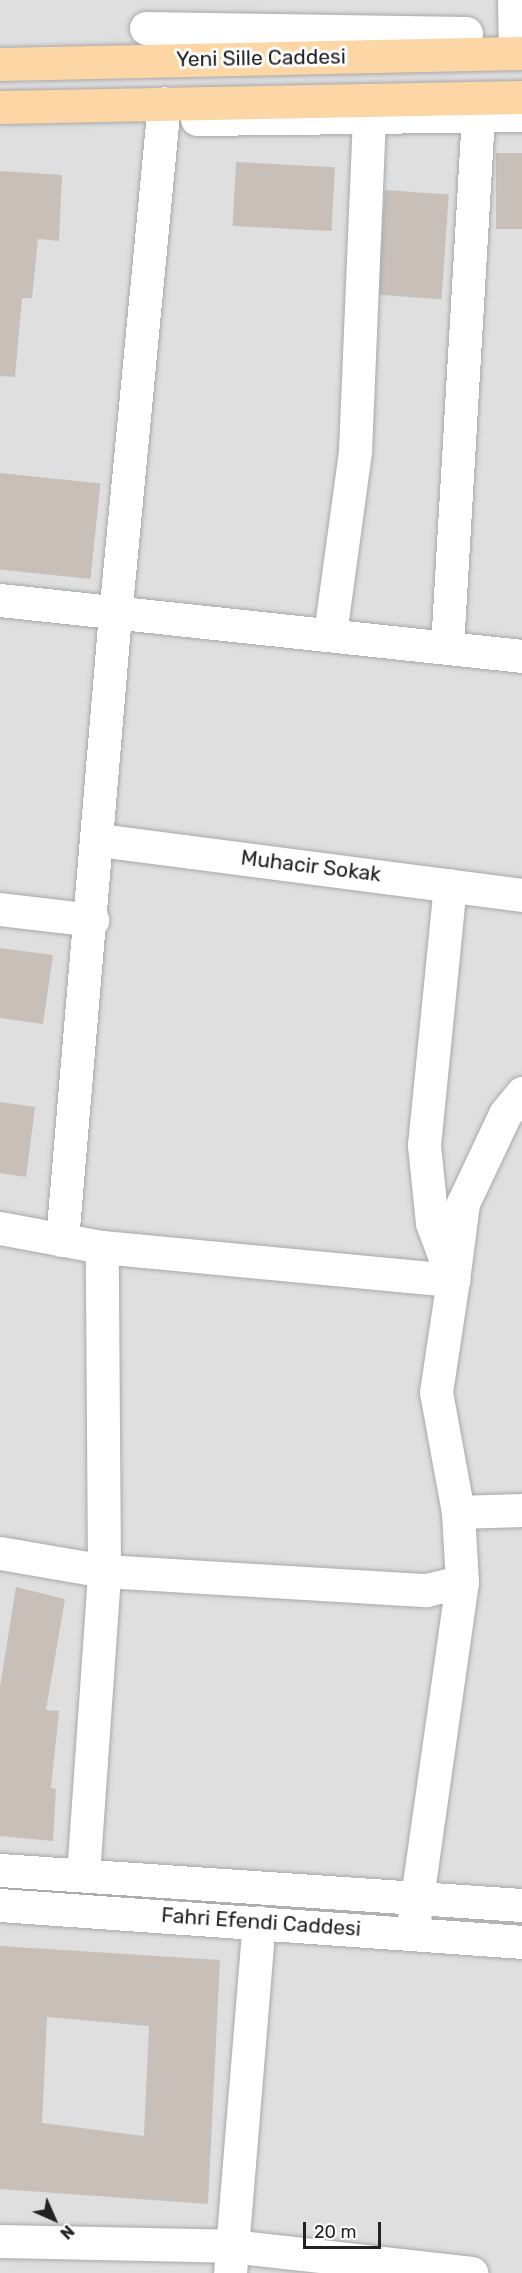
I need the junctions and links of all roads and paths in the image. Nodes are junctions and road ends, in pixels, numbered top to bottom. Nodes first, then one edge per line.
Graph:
1 (514, 0) edge
2 (146, 28) dead end
3 (466, 33) dead end
4 (519, 53) edge
5 (0, 64) edge
6 (522, 97) edge
7 (479, 98) junction
8 (370, 100) junction
9 (164, 103) junction
10 (0, 107) edge
11 (522, 115) edge
12 (0, 121) edge
13 (0, 600) edge
14 (116, 610) junction
15 (330, 634) junction
16 (447, 647) junction
17 (522, 656) edge
18 (99, 840) junction
19 (450, 885) junction
20 (522, 895) edge
21 (0, 909) edge
22 (92, 920) junction
23 (522, 1093) edge
24 (0, 1228) edge
25 (63, 1240) junction
26 (102, 1248) junction
27 (453, 1280) junction
28 (522, 1510) edge
29 (458, 1512) junction
30 (0, 1553) edge
31 (104, 1571) junction
32 (462, 1582) junction
33 (0, 1869) edge
34 (83, 1875) junction
35 (419, 1896) junction
36 (0, 1905) edge
37 (522, 1905) edge
38 (259, 1922) junction
39 (412, 1934) junction
40 (522, 1942) edge
41 (0, 2241) edge
42 (231, 2260) edge
43 (471, 2273) edge

1 - 4 street
2 - 3 street
4 - 5 main road, Yeni Sille Caddesi
6 - 7 main road, Yeni Sille Caddesi
7 - 8 main road, Yeni Sille Caddesi
7 - 16 street
8 - 9 main road, Yeni Sille Caddesi
8 - 15 street
9 - 10 main road, Yeni Sille Caddesi
9 - 14 street
11 - 12 street
13 - 14 street
14 - 15 street
14 - 18 street
15 - 16 street
16 - 17 street
18 - 19 street, Muhacir Sokak
18 - 22 street
19 - 20 street, Muhacir Sokak
19 - 27 street
21 - 22 street
22 - 25 street
23 - 27 street
24 - 25 street
25 - 26 street
26 - 27 street
26 - 31 street
27 - 29 street
28 - 29 street
29 - 32 street
30 - 31 street
31 - 32 street
31 - 34 street
32 - 35 street
33 - 34 street, Fahri Efendi Caddesi
34 - 35 street, Fahri Efendi Caddesi
35 - 37 street, Fahri Efendi Caddesi
35 - 39 street
36 - 38 street, Fahri Efendi Caddesi
38 - 39 street, Fahri Efendi Caddesi
38 - 42 street
39 - 40 street, Fahri Efendi Caddesi
41 - 42 street
42 - 43 street

